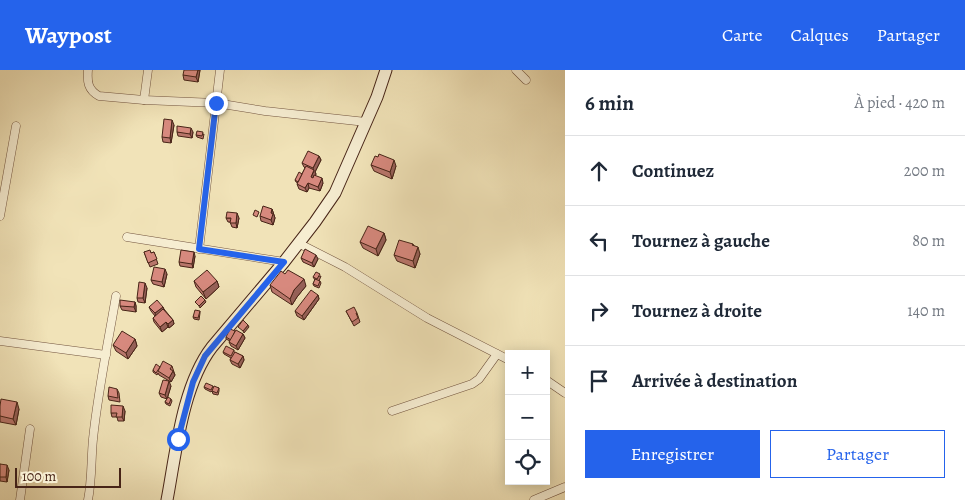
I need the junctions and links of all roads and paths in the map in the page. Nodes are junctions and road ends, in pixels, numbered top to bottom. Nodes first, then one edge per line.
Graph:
1 (88, 70) edge
2 (148, 70) edge
3 (220, 70) edge
4 (386, 70) edge
5 (516, 70) edge
6 (526, 80) dead end
7 (144, 100) junction
8 (216, 103) junction
9 (366, 122) junction
10 (16, 126) dead end
11 (0, 216) edge
12 (127, 237) dead end
13 (298, 243) junction
14 (199, 249) junction
15 (284, 262) junction
16 (116, 296) dead end
17 (0, 341) edge
18 (497, 354) junction
19 (106, 355) junction
20 (505, 358) edge
21 (550, 383) edge
22 (565, 393) edge
23 (392, 411) dead end
24 (30, 429) dead end
25 (565, 487) edge
26 (20, 500) edge
27 (88, 500) edge
28 (167, 500) edge
29 (534, 500) edge

1 - 7 street
2 - 7 street
3 - 8 street
4 - 9 main road
5 - 6 street
7 - 8 street
8 - 9 street
8 - 14 street
9 - 13 main road
10 - 11 street
12 - 14 street
13 - 15 main road
13 - 18 street
14 - 15 street
15 - 28 main road
16 - 19 street
17 - 19 street
18 - 20 street
18 - 23 street
19 - 27 street
21 - 22 street
24 - 26 street
25 - 29 street

